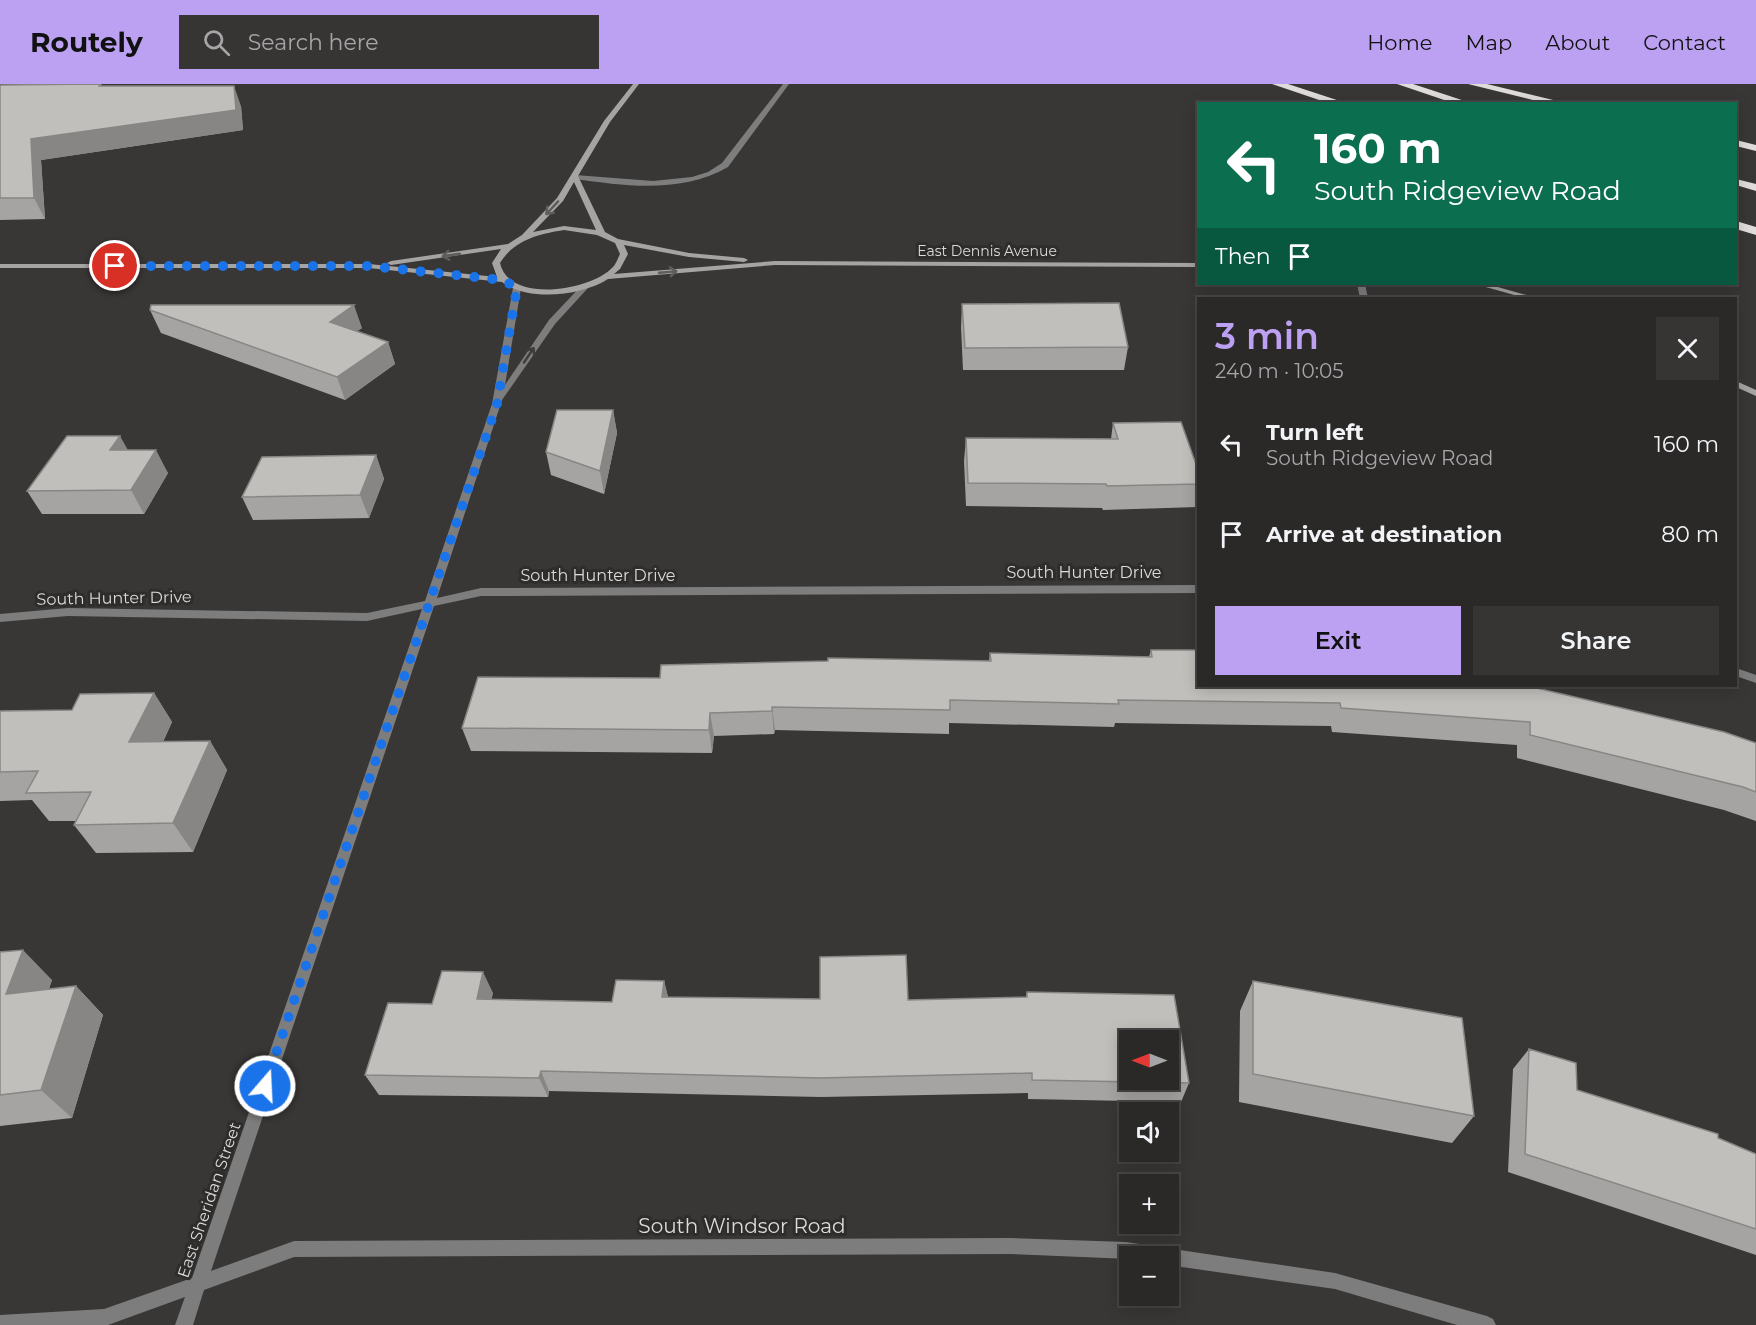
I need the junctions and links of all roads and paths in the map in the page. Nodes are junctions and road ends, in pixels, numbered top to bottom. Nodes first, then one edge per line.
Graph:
1 (636, 84) edge
2 (786, 84) edge
3 (1277, 84) edge
4 (1402, 84) edge
5 (1473, 84) edge
6 (1337, 102) edge
7 (1462, 102) edge
8 (1556, 102) edge
9 (1737, 144) edge
10 (1756, 148) edge
11 (575, 177) junction
12 (1737, 182) edge
13 (1756, 188) edge
14 (1737, 225) edge
15 (1756, 231) edge
16 (601, 232) junction
17 (526, 236) junction
18 (618, 241) junction
19 (508, 246) junction
20 (775, 263) junction
21 (1197, 265) edge
22 (0, 266) edge
23 (369, 266) junction
24 (609, 277) junction
25 (503, 280) junction
26 (1483, 285) edge
27 (517, 288) junction
28 (584, 288) junction
29 (1529, 297) edge
30 (1737, 384) edge
31 (1756, 393) edge
32 (497, 404) junction
33 (1197, 589) edge
34 (430, 601) junction
35 (0, 618) edge
36 (1737, 672) edge
37 (1756, 679) edge
38 (198, 1284) junction
39 (0, 1324) edge
40 (184, 1325) edge
41 (1487, 1325) edge

1 - 11 main road
2 - 11 street
3 - 6 highway
4 - 7 highway
5 - 8 highway
9 - 10 highway
11 - 16 main road
11 -> 17 main road
12 - 13 highway
14 - 15 highway
16 - 17 main road
16 - 18 main road, East Dennis Avenue
17 - 19 main road
18 - 20 main road, East Dennis Avenue
18 - 24 main road
19 -> 23 main road
19 - 25 main road
20 - 21 main road, East Dennis Avenue
24 -> 20 main road, East Dennis Avenue
22 - 23 main road
23 - 25 main road
24 - 28 main road, East Dennis Avenue
25 - 27 main road
26 - 29 main road
27 - 28 main road, East Dennis Avenue
27 - 32 street, East Sheridan Street
32 -> 28 street, East Sheridan Street
30 - 31 main road
32 - 34 street, East Sheridan Street
33 - 34 street, South Hunter Drive
34 - 35 street, South Hunter Drive
34 - 38 street, East Sheridan Street
36 - 37 street
38 - 39 street, South Windsor Road
38 - 40 street, East Sheridan Street
38 - 41 street, South Windsor Road

